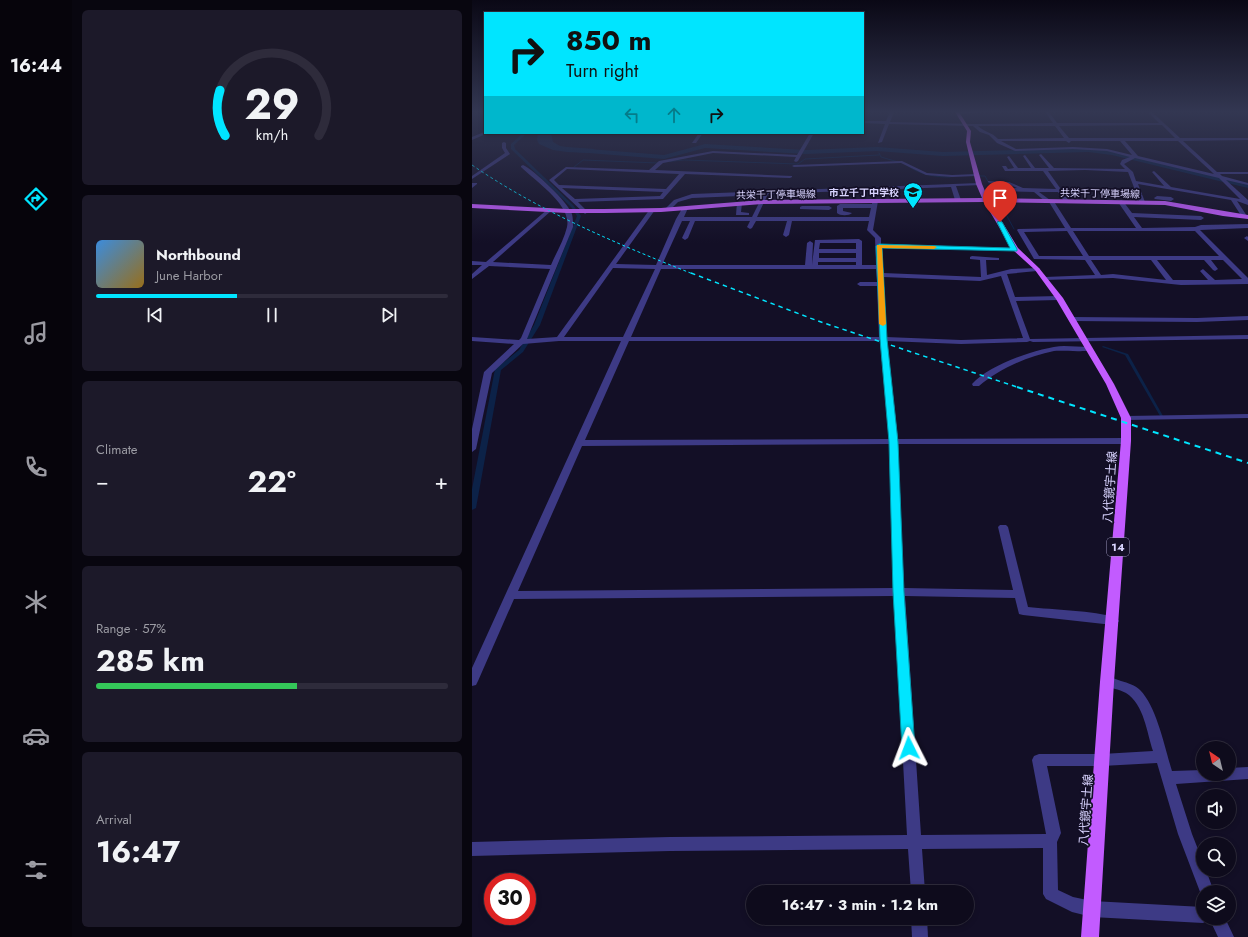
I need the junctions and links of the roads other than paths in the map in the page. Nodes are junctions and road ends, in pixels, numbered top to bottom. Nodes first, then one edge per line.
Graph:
1 (1041, 155) dead end
2 (504, 156) edge
3 (695, 156) edge
4 (793, 156) edge
5 (799, 156) joint
6 (972, 156) edge
7 (1025, 156) dead end
8 (1130, 156) edge
9 (1197, 156) edge
10 (1009, 157) dead end
11 (1135, 157) junction
12 (794, 164) junction
13 (523, 166) dead end
14 (1005, 169) dead end
15 (1052, 169) junction
16 (1017, 170) junction
17 (1034, 170) junction
18 (1044, 170) junction
19 (651, 171) junction
20 (1128, 171) junction
21 (1154, 172) dead end
22 (683, 173) junction
23 (1216, 173) junction
24 (1248, 173) edge
25 (977, 175) junction
26 (767, 176) junction
27 (790, 177) junction
28 (472, 178) edge
29 (936, 178) dead end
30 (1221, 178) junction
31 (990, 182) dead end
32 (1134, 182) junction
33 (763, 183) dead end
34 (979, 184) junction
35 (1248, 184) edge
36 (953, 185) junction
37 (558, 186) junction
38 (939, 186) junction
39 (1002, 189) dead end
40 (1022, 190) junction
41 (1035, 190) junction
42 (1137, 190) junction
43 (1169, 190) junction
44 (1059, 191) junction
45 (667, 192) junction
46 (785, 192) junction
47 (766, 194) junction
48 (1208, 194) junction
49 (1157, 198) dead end
50 (1232, 198) junction
51 (1171, 199) dead end
52 (958, 200) junction
53 (988, 200) junction
54 (574, 201) junction
55 (1050, 201) junction
56 (1164, 201) junction
57 (762, 202) junction
58 (1067, 202) junction
59 (1121, 202) junction
60 (1142, 202) junction
61 (1211, 202) dead end
62 (1247, 202) edge
63 (739, 203) junction
64 (874, 204) junction
65 (719, 205) junction
66 (820, 205) junction
67 (472, 206) edge
68 (684, 208) junction
69 (802, 208) dead end
70 (829, 208) dead end
71 (1194, 208) junction
72 (668, 209) junction
73 (549, 210) junction
74 (652, 210) junction
75 (567, 211) junction
76 (582, 212) junction
77 (1130, 215) junction
78 (755, 216) junction
79 (872, 216) junction
80 (1246, 216) edge
81 (1201, 218) junction
82 (679, 219) junction
83 (693, 219) junction
84 (715, 219) junction
85 (790, 219) junction
86 (750, 226) dead end
87 (1248, 226) edge
88 (1209, 227) junction
89 (1069, 229) junction
90 (1140, 229) junction
91 (1196, 229) junction
92 (786, 235) dead end
93 (686, 238) dead end
94 (810, 243) dead end
95 (879, 246) junction
96 (1014, 249) junction
97 (816, 251) junction
98 (859, 251) junction
99 (972, 258) dead end
100 (1154, 258) junction
101 (1206, 258) junction
102 (1225, 258) junction
103 (983, 259) junction
104 (997, 259) dead end
105 (1088, 259) junction
106 (1036, 262) junction
107 (472, 263) edge
108 (816, 263) junction
109 (860, 263) junction
110 (487, 264) junction
111 (613, 266) junction
112 (879, 266) junction
113 (658, 267) junction
114 (808, 267) junction
115 (553, 268) junction
116 (1215, 269) dead end
117 (1203, 271) dead end
118 (1003, 273) junction
119 (880, 275) junction
120 (1099, 276) junction
121 (1180, 276) dead end
122 (472, 277) edge
123 (984, 278) junction
124 (1046, 279) junction
125 (1248, 281) edge
126 (1171, 282) junction
127 (1214, 282) junction
128 (1186, 283) junction
129 (860, 284) dead end
130 (881, 284) junction
131 (1059, 298) junction
132 (1012, 299) junction
133 (1248, 318) edge
134 (1071, 319) junction
135 (1248, 337) edge
136 (472, 339) edge
137 (560, 339) junction
138 (883, 339) junction
139 (625, 340) junction
140 (1033, 340) dead end
141 (520, 342) junction
142 (1086, 344) junction
143 (976, 384) dead end
144 (1248, 416) edge
145 (1126, 418) junction
146 (1126, 441) junction
147 (894, 442) junction
148 (578, 443) junction
149 (472, 449) edge
150 (1003, 527) dead end
151 (899, 592) junction
152 (1019, 594) junction
153 (510, 595) junction
154 (1112, 622) junction
155 (472, 681) edge
156 (1107, 682) junction
157 (1161, 757) junction
158 (1102, 760) junction
159 (1248, 773) edge
160 (1167, 778) junction
161 (915, 842) junction
162 (1050, 842) junction
163 (472, 849) edge
164 (918, 885) edge
165 (1204, 885) edge
166 (1092, 909) junction
167 (1196, 915) edge
168 (919, 925) edge
169 (1220, 925) edge
170 (920, 937) edge
171 (1090, 937) edge
172 (1226, 937) edge

1 - 15 street
2 - 28 street
3 - 19 street
4 - 5 street
5 - 12 street
6 - 25 main road, 14
7 - 17 street
8 - 11 street
9 - 23 street
10 - 16 street
11 - 20 street
11 - 30 street
12 - 25 street
12 - 27 street
13 - 75 street
14 - 16 street
15 - 18 street
15 - 20 street
16 - 17 street
17 - 18 street
18 - 44 street
19 - 22 street
19 - 37 street
20 - 32 street
21 - 43 street
22 - 26 street
22 - 45 street
23 - 24 street
23 - 30 street
25 - 34 main road, 14
26 - 27 street
26 - 33 street
27 - 46 street
29 - 38 street
30 - 35 street
30 - 62 street
31 - 40 street
32 - 42 street
32 - 43 street
34 - 36 street
34 - 53 main road, 14
36 - 38 street
36 - 52 street
37 - 45 street
37 - 54 street
38 - 46 street
39 - 40 street
40 - 41 street
41 - 44 street
41 - 55 street
42 - 43 street
42 - 60 street
43 - 48 street
44 - 58 street
45 - 54 street
46 - 47 street
47 - 57 street
47 - 72 street
48 - 50 street
48 - 61 street
49 - 56 street
50 - 62 street
50 - 80 street
51 - 56 street
52 - 53 main road, 共栄千丁停車場線
52 - 64 main road, 共栄千丁停車場線
53 - 55 main road, 共栄千丁停車場線
53 - 96 main road, 八代鏡宇土線 / 14
54 - 76 street
55 - 58 main road, 共栄千丁停車場線
55 - 89 street
56 - 60 main road, 共栄千丁停車場線
56 - 71 main road, 共栄千丁停車場線
57 - 63 main road, 共栄千丁停車場線
57 - 66 main road, 共栄千丁停車場線
57 - 78 street
58 - 59 main road, 共栄千丁停車場線
59 - 60 main road, 共栄千丁停車場線
59 - 77 street
63 - 65 main road, 共栄千丁停車場線
63 - 78 street
64 - 66 main road, 共栄千丁停車場線
64 - 79 street
64 - 79 street
65 - 68 main road, 共栄千丁停車場線
65 - 84 street
66 - 69 street
66 - 70 street
67 - 73 main road, 共栄千丁停車場線
68 - 72 main road, 共栄千丁停車場線
68 - 82 street
71 - 80 main road, 共栄千丁停車場線
71 - 81 street
72 - 74 main road, 共栄千丁停車場線
73 - 75 main road, 共栄千丁停車場線
73 - 110 street
74 - 76 main road, 共栄千丁停車場線
74 - 111 street
75 - 76 main road, 共栄千丁停車場線
75 - 115 street
77 - 81 street
77 - 90 street
78 - 84 street
78 - 85 street
78 - 86 street
79 - 85 street
79 - 95 street
81 - 88 street
82 - 83 street
82 - 113 street
83 - 84 street
83 - 93 street
85 - 92 street
87 - 88 street
88 - 91 street
89 - 90 street
89 - 105 street
89 - 106 street
90 - 91 street
91 - 102 street
94 - 114 street
95 - 96 street
95 - 112 street
96 - 106 main road, 八代鏡宇土線 / 14
97 - 98 street
97 - 98 street
97 - 108 street
98 - 109 street
99 - 103 street
100 - 101 street
100 - 105 street
100 - 126 street
101 - 102 street
101 - 116 street
102 - 125 street
103 - 104 street
103 - 123 street
105 - 106 street
105 - 120 street
106 - 118 street
106 - 124 main road, 八代鏡宇土線 / 14
107 - 110 street
108 - 109 street
108 - 114 street
109 - 112 street
110 - 115 street
110 - 122 street
111 - 113 street
111 - 137 street
112 - 119 street
113 - 114 street
113 - 139 street
115 - 141 street
117 - 127 street
118 - 123 street
118 - 132 street
119 - 123 street
119 - 130 street
120 - 124 street
120 - 126 street
121 - 128 street
124 - 131 main road, 八代鏡宇土線 / 14
125 - 127 street
126 - 128 street
127 - 128 street
129 - 130 street
130 - 138 street
131 - 132 street
131 - 134 main road, 八代鏡宇土線 / 14
132 - 138 street
133 - 134 street
134 - 142 main road, 八代鏡宇土線 / 14
135 - 142 street
136 - 141 street
137 - 139 street
137 - 141 street
138 - 139 street
138 - 147 street
139 - 148 street
140 - 142 street
141 - 149 street
142 - 143 street
142 - 145 main road, 八代鏡宇土線 / 14
144 - 145 street
145 - 146 main road, 八代鏡宇土線 / 14
146 - 147 street
146 - 154 main road, 八代鏡宇土線 / 14
147 - 148 street
147 - 151 street
148 - 153 street
150 - 152 street
151 - 152 street
151 - 153 street
151 - 161 street
152 - 154 street
153 - 155 street
154 - 156 main road, 八代鏡宇土線 / 14
156 - 157 street
156 - 158 main road, 八代鏡宇土線 / 14
157 - 158 street
157 - 160 street
158 - 162 street
158 - 166 main road, 八代鏡宇土線 / 14
159 - 160 street
160 - 165 street
161 - 162 street
161 - 163 street
161 - 164 street
162 - 166 street
166 - 167 street
166 - 171 main road, 八代鏡宇土線 / 14
168 - 170 street
169 - 172 street

